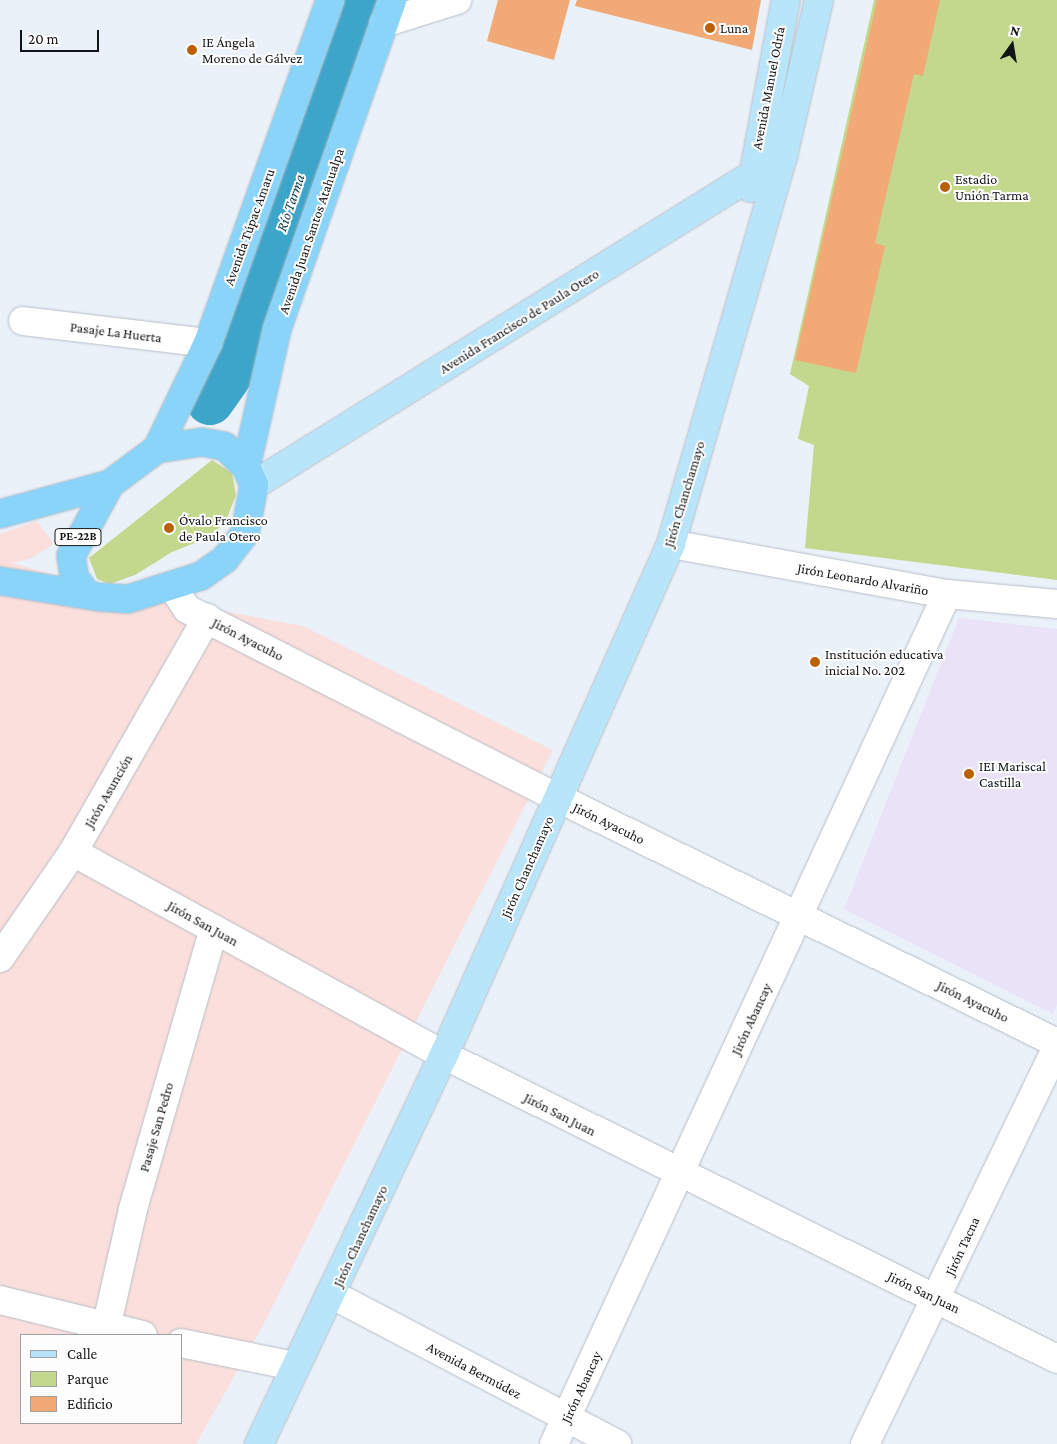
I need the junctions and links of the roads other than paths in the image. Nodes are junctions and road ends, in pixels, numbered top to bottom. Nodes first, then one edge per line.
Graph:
1 (330, 0) edge
2 (457, 0) edge
3 (786, 0) edge
4 (819, 0) edge
5 (388, 11) edge
6 (783, 156) junction
7 (751, 177) junction
8 (748, 272) junction
9 (23, 321) dead end
10 (208, 343) junction
11 (157, 449) junction
12 (250, 476) junction
13 (110, 484) junction
14 (0, 514) edge
15 (671, 544) junction
16 (0, 581) edge
17 (173, 588) junction
18 (86, 594) junction
19 (947, 594) junction
20 (1057, 604) edge
21 (207, 618) junction
22 (558, 798) junction
23 (73, 852) junction
24 (799, 915) junction
25 (214, 930) junction
26 (0, 958) edge
27 (1057, 1044) edge
28 (444, 1055) junction
29 (680, 1175) junction
30 (333, 1295) junction
31 (938, 1298) junction
32 (0, 1300) edge
33 (106, 1328) junction
34 (138, 1334) edge
35 (182, 1343) edge
36 (1057, 1359) edge
37 (294, 1366) junction
38 (566, 1419) junction
39 (259, 1444) edge
40 (554, 1444) edge
41 (616, 1444) edge
42 (865, 1444) edge

1 - 10 highway, Avenida Túpac Amaru / PE-22B
2 - 5 street
3 - 7 main road, Avenida Manuel Odría
4 - 6 main road, Avenida Manuel Odría
5 - 12 highway, Avenida Juan Santos Atahualpa
6 - 7 main road, Avenida Francisco de Paula Otero
6 - 8 main road, Jirón Chanchamayo
7 - 8 main road, Jirón Chanchamayo
7 - 12 main road, Avenida Francisco de Paula Otero
8 - 15 main road, Jirón Chanchamayo
9 - 10 street, Pasaje La Huerta
10 - 11 highway, Avenida Túpac Amaru / PE-22B
11 - 12 highway, PE-22B
11 - 13 highway, PE-22B
12 - 17 highway
13 - 14 highway, PE-22B
13 - 18 highway, PE-22B
15 - 19 street, Jirón Leonardo Alvariño
15 - 22 main road, Jirón Chanchamayo
16 - 18 highway
17 - 18 highway
17 - 21 street, Jirón Ayacuho
19 - 20 street, Jirón Leonardo Alvariño
19 - 24 street, Jirón Abancay
21 - 22 street, Jirón Ayacuho
21 - 23 street, Jirón Asunción
22 - 24 street, Jirón Ayacuho
22 - 28 main road, Jirón Chanchamayo
23 - 25 street, Jirón San Juan
23 - 26 street, Jirón Asunción
24 - 27 street, Jirón Ayacuho
24 - 29 street, Jirón Abancay
25 - 28 street, Jirón San Juan
25 - 33 street, Pasaje San Pedro
27 - 31 street, Jirón Tacna
28 - 29 street, Jirón San Juan
28 - 30 main road, Jirón Chanchamayo
29 - 31 street, Jirón San Juan
29 - 38 street, Jirón Abancay
30 - 37 main road, Jirón Chanchamayo
30 - 38 street, Avenida Bermúdez
31 - 36 street, Jirón San Juan
31 - 42 street, Jirón Tacna
32 - 33 street
33 - 34 street
35 - 37 street
37 - 39 main road, Jirón Chanchamayo
38 - 40 street, Jirón Abancay
38 - 41 street, Avenida Bermúdez

